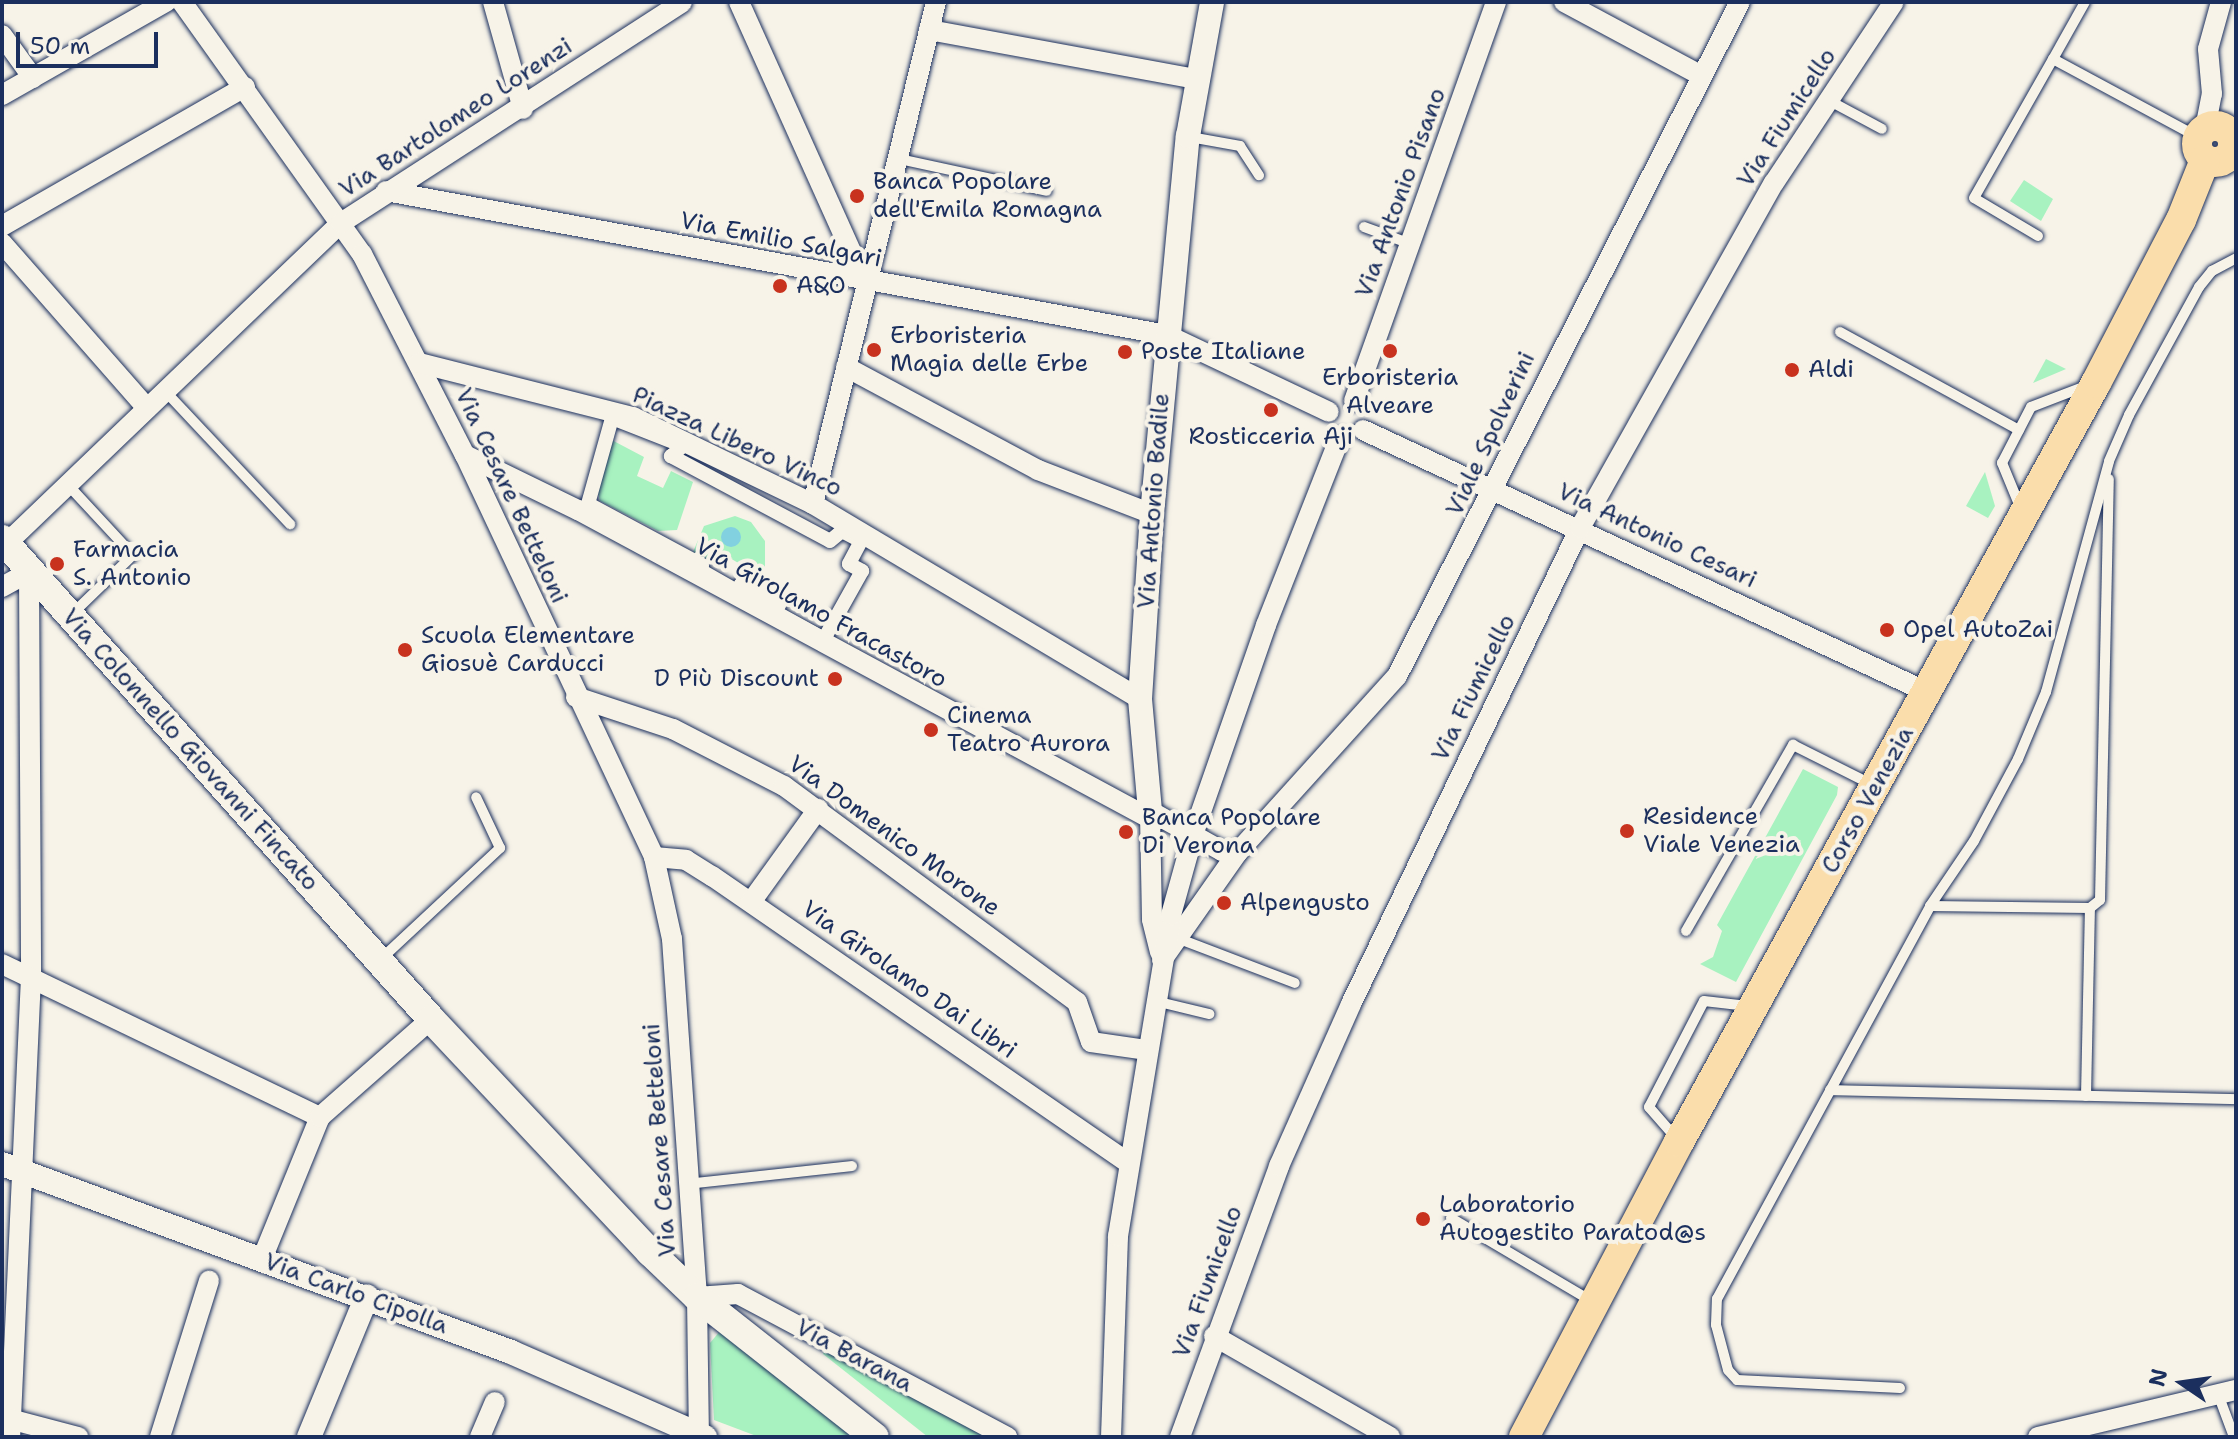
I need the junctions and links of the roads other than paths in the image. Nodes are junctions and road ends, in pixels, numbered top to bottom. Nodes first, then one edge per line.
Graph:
1 (166, 2) edge
2 (182, 2) edge
3 (493, 2) edge
4 (682, 2) edge
5 (739, 2) edge
6 (936, 2) edge
7 (1212, 2) edge
8 (1496, 2) edge
9 (1564, 2) edge
10 (1740, 2) edge
11 (1894, 2) edge
12 (2085, 2) edge
13 (2221, 2) edge
14 (929, 30) junction
15 (2, 35) edge
16 (2053, 59) junction
17 (1700, 75) junction
18 (33, 78) junction
19 (1196, 79) junction
20 (245, 87) junction
21 (2, 95) edge
22 (1828, 100) junction
23 (523, 109) junction
24 (1882, 129) dead end
25 (2213, 132) edge
26 (1188, 136) junction
27 (899, 159) junction
28 (1259, 175) dead end
29 (386, 191) junction
30 (1047, 191) dead end
31 (341, 223) junction
32 (2, 226) edge
33 (1364, 227) dead end
34 (2038, 236) dead end
35 (2, 243) edge
36 (1411, 244) junction
37 (2236, 258) edge
38 (865, 283) junction
39 (1840, 332) dead end
40 (1167, 335) junction
41 (419, 363) junction
42 (846, 367) junction
43 (2096, 383) junction
44 (165, 391) junction
45 (1354, 401) junction
46 (147, 408) junction
47 (1329, 412) junction
48 (1363, 430) junction
49 (2019, 430) junction
50 (1340, 437) junction
51 (465, 455) junction
52 (2110, 464) junction
53 (69, 486) junction
54 (1494, 489) junction
55 (813, 504) junction
56 (1152, 514) junction
57 (2024, 515) junction
58 (290, 524) dead end
59 (1580, 528) junction
60 (4, 542) edge
61 (29, 572) junction
62 (2, 587) edge
63 (778, 604) joint
64 (70, 617) junction
65 (1927, 692) junction
66 (576, 697) junction
67 (1140, 699) junction
68 (1877, 787) junction
69 (476, 797) dead end
70 (818, 809) junction
71 (1150, 815) junction
72 (1194, 832) junction
73 (1238, 852) junction
74 (654, 857) junction
75 (751, 902) junction
76 (1930, 906) junction
77 (2090, 908) junction
78 (1686, 931) dead end
79 (1177, 938) junction
80 (380, 960) junction
81 (1162, 960) junction
82 (2, 964) edge
83 (31, 977) junction
84 (1295, 983) dead end
85 (1153, 1001) junction
86 (1753, 1007) junction
87 (1209, 1014) dead end
88 (431, 1019) junction
89 (1147, 1050) junction
90 (1830, 1090) junction
91 (2086, 1096) junction
92 (2236, 1099) edge
93 (320, 1117) junction
94 (1679, 1142) junction
95 (1127, 1162) junction
96 (852, 1166) dead end
97 (12, 1168) edge
98 (687, 1184) junction
99 (1451, 1218) dead end
100 (262, 1259) junction
101 (209, 1281) dead end
102 (367, 1296) junction
103 (697, 1297) junction
104 (1595, 1303) junction
105 (1214, 1336) junction
106 (1900, 1388) dead end
107 (2227, 1392) edge
108 (495, 1402) dead end
109 (7, 1424) edge
110 (701, 1436) edge
111 (78, 1437) edge
112 (160, 1437) edge
113 (309, 1437) edge
114 (480, 1437) edge
115 (875, 1437) edge
116 (1007, 1437) edge
117 (1111, 1437) edge
118 (1180, 1437) edge
119 (1390, 1437) edge
120 (1524, 1437) edge
121 (2038, 1437) edge
122 (2234, 1437) edge

1 - 18 street
2 - 20 street, Via Cesare Betteloni
3 - 23 street
4 - 23 street, Via Bartolomeo Lorenzi
5 - 38 street
6 - 14 street
7 - 19 street, Via Antonio Badile
8 - 36 street, Via Antonio Pisano
9 - 17 street
10 - 17 street, Viale Spolverini
11 - 22 street, Via Fiumicello
12 - 16 lane
13 - 25 street
14 - 19 street
14 - 27 street
15 - 18 street
16 - 25 lane
16 - 34 lane
17 - 54 street, Viale Spolverini
18 - 21 street
19 - 26 street, Via Antonio Badile
20 - 31 street, Via Cesare Betteloni
20 - 32 street
22 - 24 lane
22 - 59 street, Via Fiumicello
23 - 29 street, Via Bartolomeo Lorenzi
25 - 43 main road, Corso Venezia
26 - 28 lane
26 - 40 street, Via Antonio Badile
27 - 30 lane
27 - 38 street
29 - 31 street, Via Bartolomeo Lorenzi
29 - 38 street, Via Emilio Salgari
31 - 41 street, Via Cesare Betteloni
31 - 44 street, Via Bartolomeo Lorenzi
33 - 36 lane
35 - 46 street
36 - 45 street, Via Antonio Pisano
37 - 52 lane
38 - 40 street, Via Emilio Salgari
38 - 42 street
39 - 49 lane
40 - 47 street
40 - 56 street, Via Antonio Badile
41 - 51 street, Via Cesare Betteloni
41 - 55 street, Piazza Libero Vinco
42 - 55 street
42 - 56 street
43 - 49 lane
43 - 57 main road, Corso Venezia
44 - 46 street, Via Bartolomeo Lorenzi
44 - 58 lane
45 - 47 street
45 - 48 street
46 - 53 street, Via Bartolomeo Lorenzi
47 - 50 street
48 - 50 street
48 - 54 street, Via Antonio Cesari
49 - 57 lane
50 - 72 street
51 - 66 street, Via Cesare Betteloni
51 - 71 street, Via Girolamo Fracastoro
52 - 76 lane
52 - 77 lane
53 - 60 street, Via Bartolomeo Lorenzi
53 - 64 lane
54 - 59 street, Via Antonio Cesari
54 - 73 street, Viale Spolverini
55 - 67 street, Piazza Libero Vinco
56 - 67 street, Via Antonio Badile
57 - 65 main road, Corso Venezia
59 - 65 street, Via Antonio Cesari
59 - 105 street, Via Fiumicello
60 - 61 main road, Via Colonnello Giovanni Fincato
61 - 62 street
61 - 64 main road, Via Colonnello Giovanni Fincato
61 - 83 street
63 - 63 street, Piazza Libero Vinco
64 - 80 main road, Via Colonnello Giovanni Fincato
65 - 68 main road, Corso Venezia
66 - 70 street, Via Domenico Morone
66 - 74 street, Via Cesare Betteloni
67 - 71 street, Via Antonio Badile
68 - 78 lane
68 - 86 main road, Corso Venezia
69 - 80 lane
70 - 75 street
70 - 89 street, Via Domenico Morone
71 - 72 street, Via Girolamo Fracastoro
71 - 81 street
72 - 73 street, Via Girolamo Fracastoro
72 - 81 street
73 - 79 street, Viale Spolverini
74 - 75 street, Via Girolamo Dai Libri
74 - 98 street, Via Cesare Betteloni
75 - 95 street, Via Girolamo Dai Libri
76 - 77 lane
76 - 90 lane
77 - 91 lane
79 - 81 street, Viale Spolverini
79 - 84 lane
80 - 88 main road, Via Colonnello Giovanni Fincato
81 - 85 street
82 - 83 street
83 - 93 street
83 - 97 street
85 - 87 lane
85 - 89 street
86 - 94 main road, Corso Venezia
86 - 94 lane
88 - 93 street
88 - 103 main road, Via Colonnello Giovanni Fincato
89 - 95 street
90 - 91 lane
90 - 106 lane
91 - 92 lane
93 - 100 street
94 - 104 main road, Corso Venezia
95 - 117 street
96 - 98 lane
97 - 100 street, Via Carlo Cipolla
97 - 109 street
98 - 103 street, Via Cesare Betteloni
99 - 104 lane
100 - 102 street, Via Carlo Cipolla
101 - 112 street
102 - 110 street, Via Carlo Cipolla
102 - 113 street
103 - 110 street
103 - 115 main road, Via Barana
103 - 116 street, Via Barana
104 - 120 main road, Corso Venezia
105 - 118 street, Via Fiumicello
105 - 119 street
107 - 121 street
107 - 122 lane
108 - 114 street
109 - 111 street

